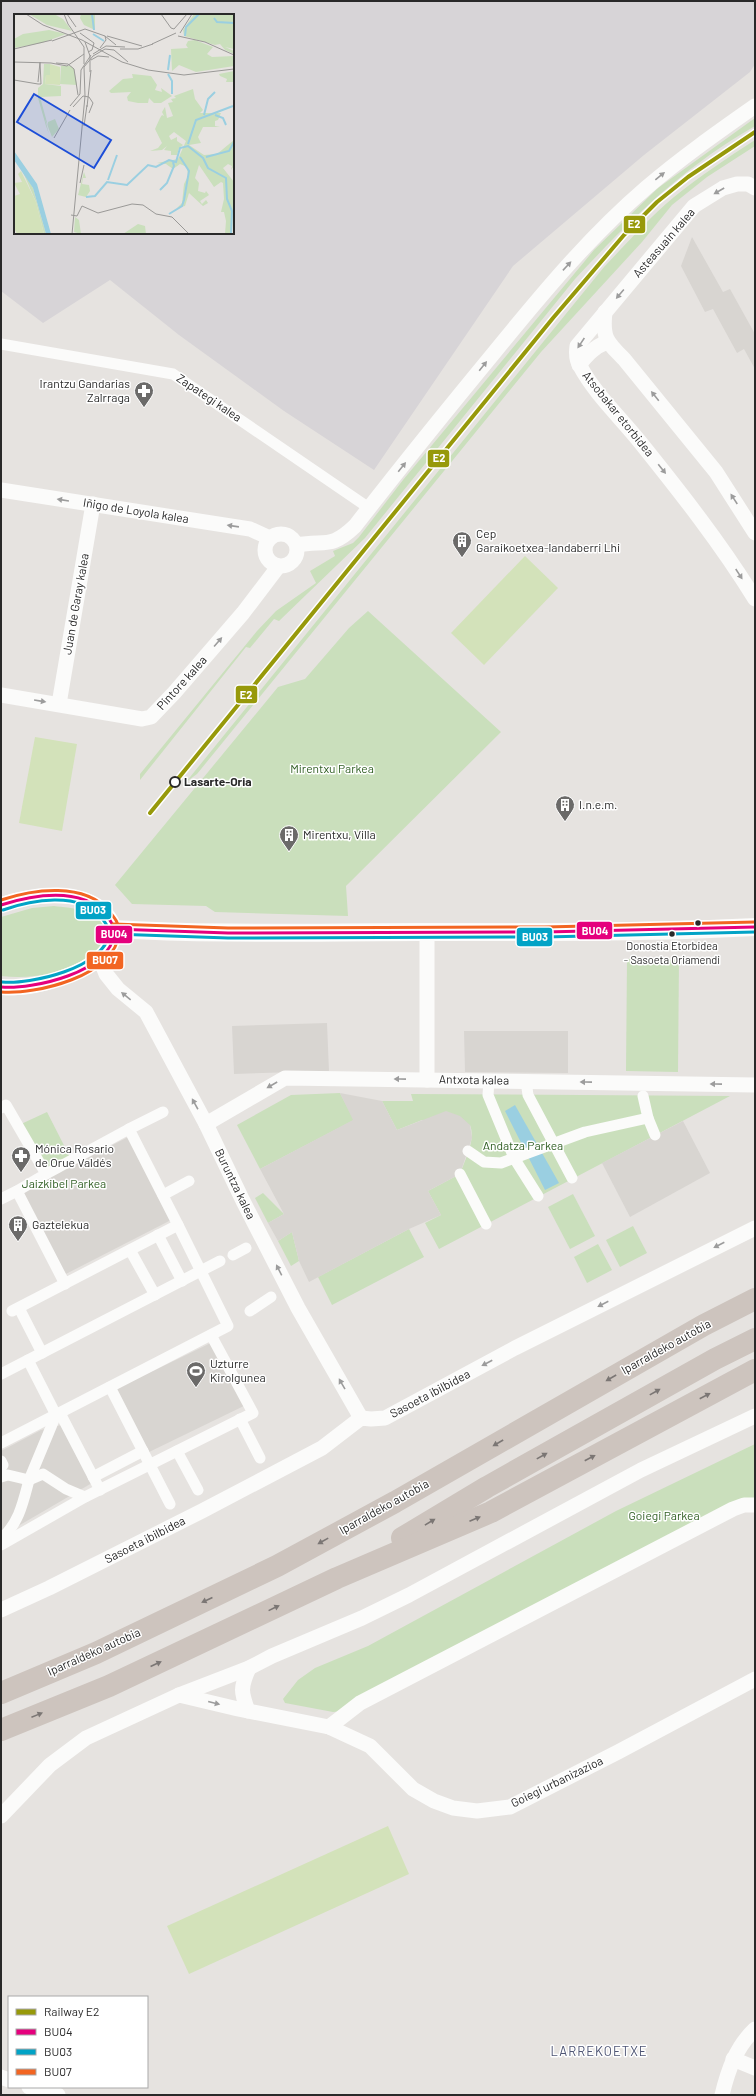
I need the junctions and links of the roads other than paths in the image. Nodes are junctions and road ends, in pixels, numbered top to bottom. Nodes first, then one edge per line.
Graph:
1 (755, 106) edge
2 (755, 188) edge
3 (604, 312) junction
4 (607, 342) junction
5 (1, 344) edge
6 (579, 365) junction
7 (1, 490) edge
8 (373, 502) junction
9 (93, 504) junction
10 (755, 533) edge
11 (270, 538) junction
12 (297, 545) junction
13 (278, 567) junction
14 (755, 599) edge
15 (1, 695) edge
16 (59, 704) junction
17 (1, 905) edge
18 (755, 927) edge
19 (113, 929) junction
20 (428, 932) junction
21 (100, 959) junction
22 (1, 986) edge
23 (427, 1080) junction
24 (489, 1081) junction
25 (526, 1081) junction
26 (755, 1085) edge
27 (643, 1096) dead end
28 (1, 1108) edge
29 (162, 1112) dead end
30 (648, 1118) junction
31 (206, 1124) junction
32 (129, 1129) junction
33 (654, 1136) dead end
34 (554, 1144) junction
35 (468, 1151) dead end
36 (514, 1158) junction
37 (46, 1174) junction
38 (460, 1174) dead end
39 (572, 1178) dead end
40 (189, 1182) dead end
41 (17, 1191) junction
42 (163, 1195) junction
43 (538, 1196) dead end
44 (1, 1199) edge
45 (486, 1224) dead end
46 (178, 1225) junction
47 (755, 1228) edge
48 (158, 1235) junction
49 (246, 1248) dead end
50 (130, 1250) junction
51 (233, 1254) dead end
52 (220, 1261) dead end
53 (201, 1271) junction
54 (182, 1281) junction
55 (65, 1284) junction
56 (154, 1295) junction
57 (271, 1297) dead end
58 (755, 1299) edge
59 (250, 1311) dead end
60 (211, 1335) junction
61 (755, 1338) edge
62 (42, 1353) junction
63 (28, 1360) junction
64 (755, 1370) edge
65 (1, 1374) edge
66 (110, 1387) junction
67 (58, 1414) junction
68 (755, 1416) edge
69 (361, 1418) junction
70 (240, 1419) junction
71 (1, 1443) edge
72 (143, 1450) junction
73 (177, 1451) junction
74 (260, 1458) dead end
75 (1, 1461) edge
76 (150, 1464) junction
77 (1, 1468) edge
78 (1, 1477) edge
79 (93, 1477) junction
80 (29, 1480) junction
81 (100, 1490) junction
82 (198, 1490) dead end
83 (85, 1497) junction
84 (170, 1504) dead end
85 (755, 1505) edge
86 (1, 1539) edge
87 (1, 1545) edge
88 (337, 1578) junction
89 (1, 1610) edge
90 (249, 1668) junction
91 (755, 1678) edge
92 (1, 1693) edge
93 (179, 1695) junction
94 (248, 1711) junction
95 (329, 1727) junction
96 (1, 1730) edge
97 (1, 1816) edge
98 (755, 2029) edge
99 (733, 2059) junction
100 (755, 2068) edge
101 (33, 2088) edge
102 (58, 2095) edge
103 (722, 2095) edge

8 -> 1 street
2 -> 3 street, Asteasuain kalea
3 - 4 street
3 -> 6 street, Atsobakar etorbidea
4 - 6 street
10 -> 4 street
5 - 8 street, Zapategi kalea
6 -> 14 street, Atsobakar etorbidea
9 -> 7 street, Iñigo de Loyola kalea
8 - 12 street
11 -> 9 street, Iñigo de Loyola kalea
9 - 16 street, Juan de Garay kalea
11 - 12 street
11 - 13 street
12 - 13 street
16 -> 13 street, Pintore kalea
15 -> 16 street, Pintore kalea
17 - 19 street
18 - 20 street
19 - 20 street
19 - 21 street
20 - 23 street
21 - 22 street
31 -> 21 street, Buruntza kalea
23 - 24 street, Antxota kalea
23 -> 31 street, Antxota kalea
24 - 25 street, Antxota kalea
24 - 36 street
26 -> 25 street, Antxota kalea
25 - 34 street
27 - 30 street
28 - 37 street
29 - 32 street
30 - 33 street
30 - 34 street
69 -> 31 street, Buruntza kalea
32 - 37 street
32 - 42 street
34 - 36 street
34 - 39 street
35 - 36 street
36 - 43 street
37 - 41 street
38 - 45 street
40 - 42 street
41 - 44 street
41 - 55 street
42 - 46 street
46 - 48 street
46 - 53 street
47 -> 69 street, Sasoeta ibilbidea
48 - 50 street
48 - 54 street
49 - 51 street
50 - 55 street
50 - 56 street
52 - 53 street
53 - 54 street
53 - 60 street
54 - 56 street
55 - 62 street
56 - 62 street
57 - 59 street
58 -> 92 highway, Iparraldeko autobia
60 - 66 street
60 - 70 street
88 -> 61 highway
62 - 63 street
63 - 65 street
63 - 67 street
88 -> 64 highway
66 - 67 street
66 - 72 street
67 - 71 street
67 - 79 street
67 - 80 street
68 - 90 street
69 - 89 street, Sasoeta ibilbidea
70 - 73 street
70 - 74 street
72 - 76 street
72 - 79 street
73 - 76 street
73 - 82 street
75 - 77 street
76 - 81 street
76 - 84 street
78 - 80 street
79 - 81 street
80 - 83 street
80 - 86 street
81 - 83 street
83 - 87 street
85 - 95 street
96 -> 88 highway
90 - 93 street
90 - 94 street
91 - 95 street, Goiegi urbanizazioa
93 -> 94 street, Goiegi urbanizazioa
93 - 97 street
94 - 95 street, Goiegi urbanizazioa
98 - 99 street
99 - 100 street
99 - 103 street
101 - 102 street

